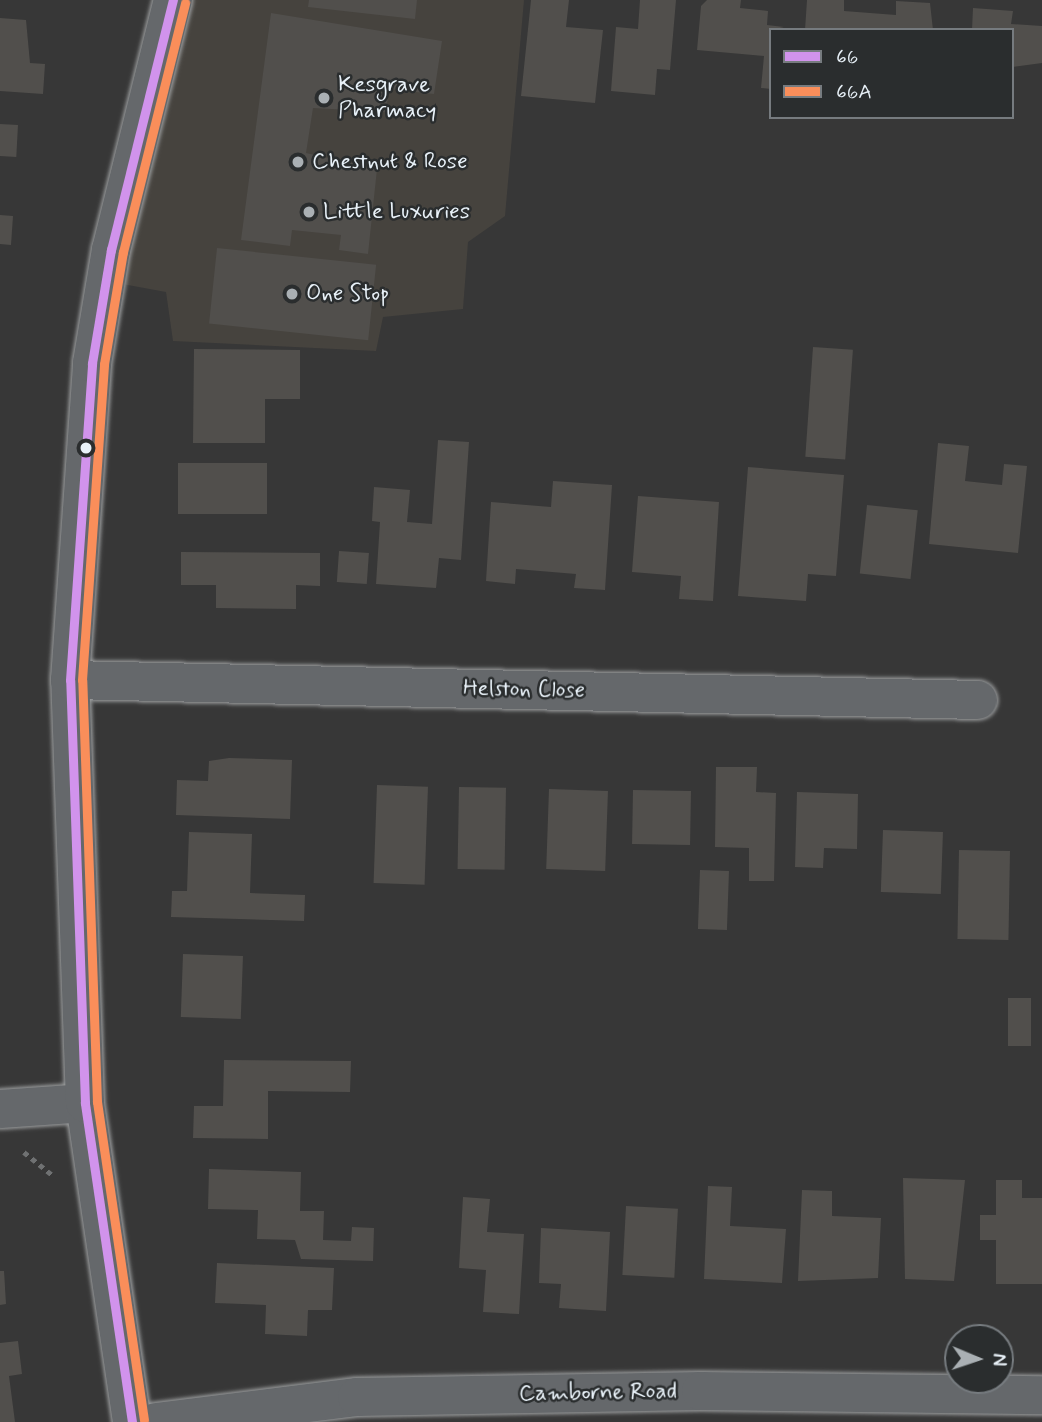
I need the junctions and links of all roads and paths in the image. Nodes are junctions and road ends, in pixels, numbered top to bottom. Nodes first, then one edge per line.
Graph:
1 (173, 0) edge
2 (70, 680) junction
3 (978, 699) dead end
4 (85, 1103) junction
5 (0, 1109) edge
6 (1042, 1395) edge
7 (132, 1422) edge
8 (156, 1422) edge

1 - 2 street
2 - 3 street, Helston Close
2 - 4 street
4 - 5 street
4 - 7 street
6 - 8 street, Camborne Road

